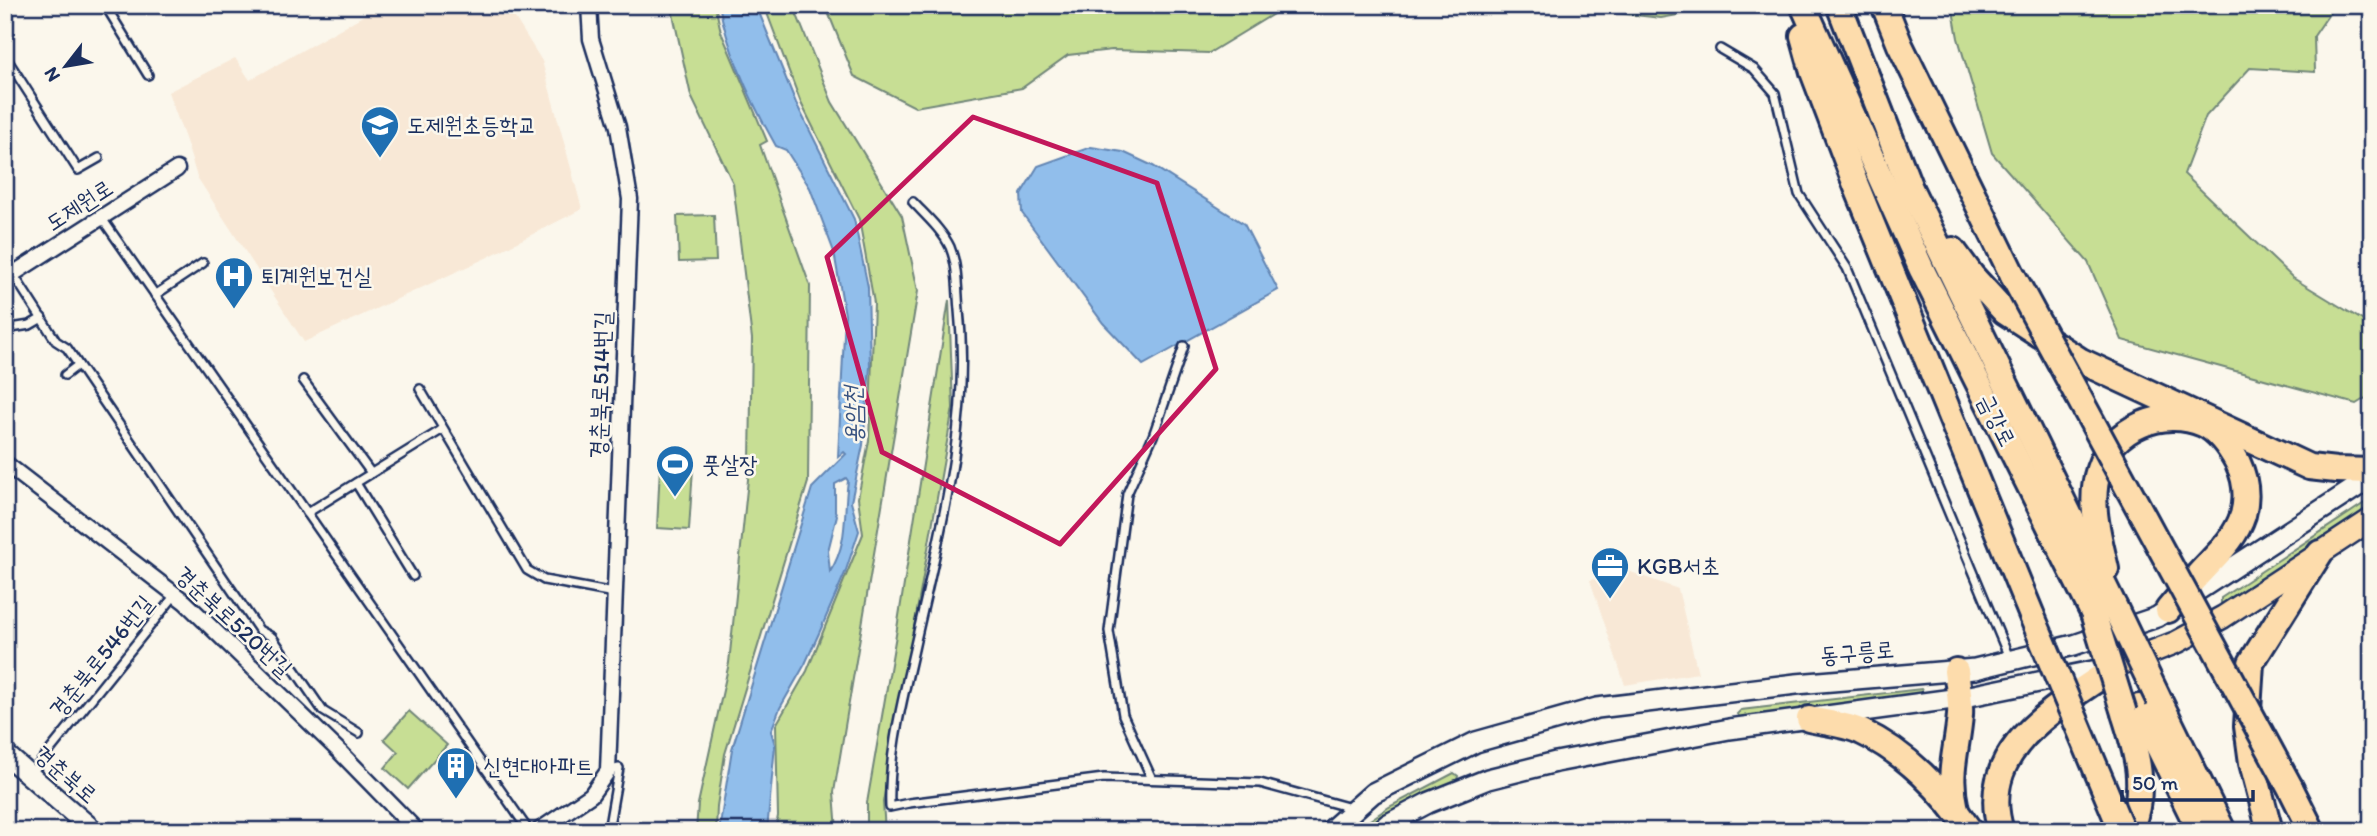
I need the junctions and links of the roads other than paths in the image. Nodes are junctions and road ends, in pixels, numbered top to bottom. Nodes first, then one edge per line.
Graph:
1 (105, 5) edge
2 (589, 5) edge
3 (1795, 5) edge
4 (1803, 5) edge
5 (1839, 5) edge
6 (1884, 5) edge
7 (1720, 49) dead end
8 (5, 56) edge
9 (148, 75) dead end
10 (99, 158) dead end
11 (177, 169) dead end
12 (1910, 188) junction
13 (913, 202) dead end
14 (101, 217) junction
15 (203, 263) dead end
16 (9, 276) edge
17 (155, 295) junction
18 (41, 318) junction
19 (5, 329) edge
20 (1184, 346) dead end
21 (78, 365) junction
22 (65, 375) dead end
23 (303, 380) dead end
24 (420, 389) dead end
25 (443, 429) junction
26 (5, 463) edge
27 (2372, 471) edge
28 (371, 473) junction
29 (2372, 477) edge
30 (356, 483) junction
31 (307, 513) junction
32 (2372, 519) edge
33 (2320, 553) junction
34 (413, 576) dead end
35 (615, 593) junction
36 (175, 594) junction
37 (2104, 610) junction
38 (2168, 610) junction
39 (2010, 661) junction
40 (2115, 667) junction
41 (1956, 671) junction
42 (1960, 698) junction
43 (2141, 706) junction
44 (1809, 719) junction
45 (359, 733) dead end
46 (5, 754) edge
47 (608, 771) junction
48 (30, 775) junction
49 (1152, 779) junction
50 (1354, 809) junction
51 (1956, 810) junction
52 (89, 829) edge
53 (417, 831) edge
54 (529, 831) edge
55 (538, 831) edge
56 (608, 831) edge
57 (1330, 831) edge
58 (1380, 831) edge
59 (1970, 831) edge
60 (2001, 831) edge
61 (2122, 831) edge
62 (2130, 831) edge
63 (2200, 831) edge
64 (2223, 831) edge
65 (2270, 831) edge
66 (2312, 831) edge

1 - 9 lane
2 - 35 street, 경춘북로514번길
3 - 61 highway, bridge
4 - 37 highway, 금강로
5 - 12 highway, 금강로
6 - 66 highway, bridge
7 - 39 lane
8 - 10 lane
11 - 14 street, 도제원로
12 - 27 highway
12 - 37 highway, 금강로
13 - 49 lane
14 - 16 street, 도제원로
14 - 17 lane
15 - 17 lane
16 - 18 lane
17 - 31 lane
18 - 19 lane
18 - 21 lane
20 - 49 lane
21 - 22 lane
21 - 45 lane
23 - 28 lane
24 - 25 lane
25 - 28 lane
25 - 35 lane
26 - 36 street, 경춘북로520번길
28 - 30 lane
29 - 38 street, 동구릉로
30 - 31 lane
30 - 34 lane
31 - 54 lane
32 - 33 main road
33 - 40 main road
33 - 65 highway
35 - 47 street, 경춘북로514번길
36 - 48 lane, 경춘북로546번길
36 - 53 street, 경춘북로520번길
37 - 38 highway
37 - 43 highway, 금강로, bridge
37 - 43 highway, bridge
38 - 39 street, 동구릉로
39 - 41 street, 동구릉로
40 - 42 street
40 - 60 highway
41 - 42 highway
41 - 50 street, 동구릉로
42 - 44 street
42 - 51 highway
43 - 62 highway
43 - 63 highway, 금강로
43 - 64 highway, 금강로
44 - 51 highway
44 - 58 street
46 - 48 street, 경춘북로
47 - 55 street
47 - 56 lane, 경춘북로514번길
48 - 52 street, 경춘북로
49 - 50 lane
50 - 57 street, 동구릉로
51 - 59 highway

